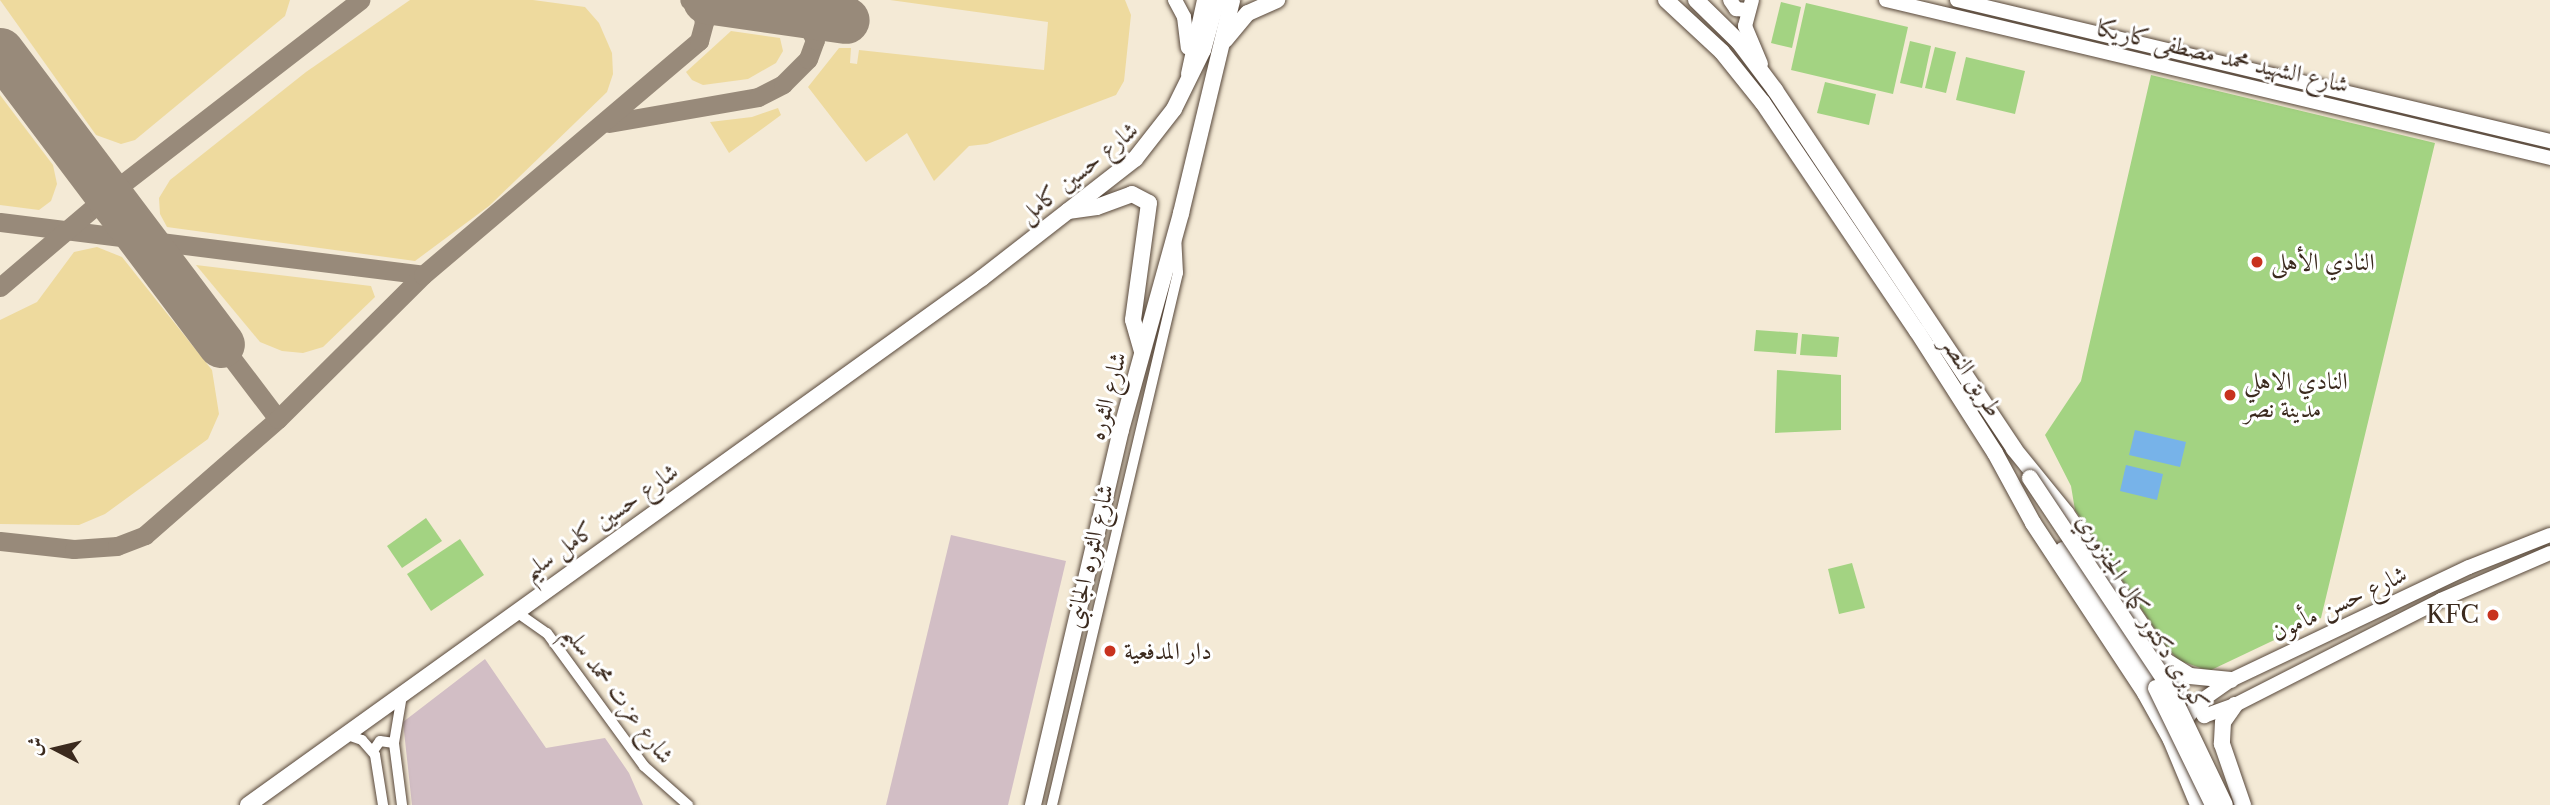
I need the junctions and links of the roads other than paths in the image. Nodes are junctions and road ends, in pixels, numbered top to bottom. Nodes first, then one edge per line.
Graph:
1 (1175, 0) edge
2 (1203, 0) edge
3 (1217, 0) edge
4 (1277, 0) edge
5 (1666, 0) edge
6 (1696, 0) edge
7 (1730, 0) edge
8 (1886, 0) edge
9 (1957, 0) edge
10 (1232, 4) edge
11 (1750, 5) edge
12 (2134, 42) junction
13 (2155, 46) junction
14 (1221, 48) junction
15 (2130, 57) junction
16 (2150, 62) junction
17 (1189, 66) junction
18 (1185, 86) junction
19 (1775, 90) junction
20 (2550, 141) edge
21 (2550, 158) edge
22 (1067, 211) junction
23 (1175, 235) junction
24 (982, 278) joint
25 (1142, 351) junction
26 (2014, 449) junction
27 (1996, 453) junction
28 (2024, 481) junction
29 (2550, 534) edge
30 (2550, 554) edge
31 (514, 611) junction
32 (2166, 661) junction
33 (2231, 680) junction
34 (2211, 693) junction
35 (402, 695) junction
36 (2235, 705) junction
37 (2158, 716) junction
38 (348, 735) junction
39 (394, 743) junction
40 (2174, 746) junction
41 (373, 751) junction
42 (2225, 755) junction
43 (2185, 771) junction
44 (248, 805) edge
45 (383, 805) edge
46 (402, 805) edge
47 (688, 805) edge
48 (1033, 805) edge
49 (1052, 805) edge
50 (2198, 805) edge
51 (2213, 805) edge
52 (2225, 805) edge
53 (2243, 805) edge

1 - 17 main road
2 - 17 main road
3 - 18 highway
4 - 14 highway
5 - 27 highway, طريق النصر
6 - 19 highway, طريق النصر
7 - 11 main road
8 - 15 main road, شارع الشهيد محمد مصطفى كاريكا
9 - 12 main road, شارع الشهيد محمد مصطفى كاريكا
10 - 14 highway, شارع الثوره
11 - 19 main road
12 - 13 main road, شارع الشهيد محمد مصطفى كاريكا
12 - 15 main road
13 - 16 main road
13 - 20 main road, شارع الشهيد محمد مصطفى كاريكا
14 - 23 highway, شارع الثوره
15 - 16 main road, شارع الشهيد محمد مصطفى كاريكا
16 - 21 main road, شارع الشهيد محمد مصطفى كاريكا
17 - 18 main road
18 - 22 highway, شارع حسين كامل
19 - 26 highway, طريق النصر
22 - 24 highway, شارع حسين كامل
22 - 25 highway
23 - 25 highway, شارع الثوره
23 - 49 street, شارع الثوره الجانبى
24 - 31 highway, شارع حسين كامل سليم
25 - 48 highway, شارع الثوره
26 - 28 highway, كوبرى دكتور كمال الجنزوري
26 - 32 highway, طريق النصر
27 - 28 highway, كوبرى دكتور كمال الجنزوري
27 - 37 highway, طريق النصر
28 - 51 highway, كوبرى دكتور كمال الجنزوري, bridge
28 - 52 highway, كوبرى دكتور كمال الجنزوري, bridge
29 - 33 main road, شارع حسن مأمون
30 - 36 main road, شارع حسن مأمون
31 - 35 highway, شارع حسين كامل سليم
31 - 47 street, شارع عزت محمد سليم
32 - 33 highway, طريق النصر
32 - 37 highway
33 - 34 main road, شارع حسن مأمون
34 - 36 main road, شارع حسن مأمون
34 - 40 main road, شارع حسن مأمون
35 - 38 highway, شارع حسين كامل سليم
35 - 39 street
36 - 42 highway
37 - 40 highway, طريق النصر
38 - 41 street
38 - 44 highway, شارع حسين كامل سليم
39 - 41 street
39 - 46 street
40 - 43 highway, طريق النصر
41 - 45 street
42 - 43 highway
42 - 53 highway
43 - 50 highway, طريق النصر

